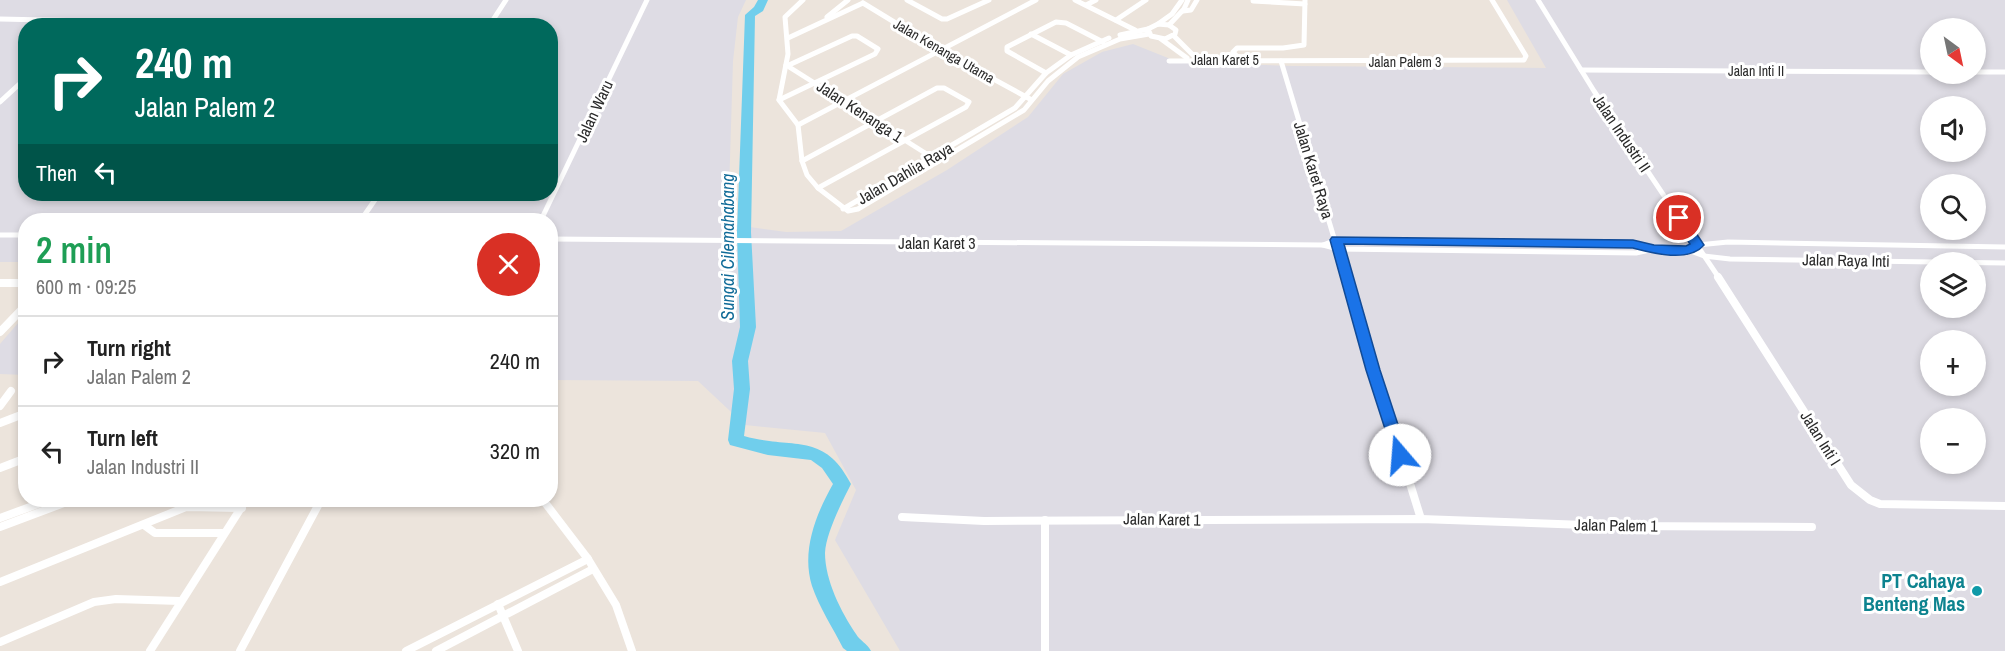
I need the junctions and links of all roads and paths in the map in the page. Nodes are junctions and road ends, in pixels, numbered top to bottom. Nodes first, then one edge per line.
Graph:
1 (506, 0) edge
2 (647, 0) edge
3 (803, 0) edge
4 (848, 0) edge
5 (907, 0) edge
6 (988, 0) edge
7 (1036, 0) edge
8 (1075, 0) edge
9 (1096, 0) edge
10 (1146, 0) edge
11 (1182, 0) edge
12 (1188, 0) edge
13 (1197, 0) edge
14 (1492, 0) edge
15 (1538, 0) edge
16 (863, 1) edge
17 (1253, 1) edge
18 (1305, 2) edge
19 (1086, 5) junction
20 (1183, 10) junction
21 (494, 18) edge
22 (0, 19) edge
23 (18, 19) edge
24 (825, 20) junction
25 (1116, 20) junction
26 (1158, 24) junction
27 (1169, 25) junction
28 (1135, 30) junction
29 (1148, 31) junction
30 (1031, 34) junction
31 (1174, 36) junction
32 (788, 38) junction
33 (1161, 39) junction
34 (1104, 42) junction
35 (940, 50) junction
36 (1071, 55) junction
37 (1239, 59) junction
38 (1190, 60) junction
39 (1198, 60) junction
40 (1169, 61) dead end
41 (1281, 61) junction
42 (788, 65) junction
43 (1581, 70) junction
44 (1920, 72) edge
45 (1986, 72) edge
46 (2005, 72) edge
47 (1046, 73) junction
48 (816, 82) junction
49 (18, 85) edge
50 (1026, 97) junction
51 (779, 100) junction
52 (845, 101) junction
53 (1033, 101) junction
54 (0, 102) edge
55 (875, 120) junction
56 (798, 125) junction
57 (905, 140) junction
58 (935, 159) junction
59 (802, 161) junction
60 (558, 185) edge
61 (818, 188) junction
62 (0, 235) edge
63 (18, 235) edge
64 (558, 239) edge
65 (1336, 240) junction
66 (1323, 245) junction
67 (1698, 245) junction
68 (2005, 247) edge
69 (1338, 249) junction
70 (1654, 249) junction
71 (1688, 250) junction
72 (1704, 256) junction
73 (2005, 263) edge
74 (0, 283) edge
75 (18, 283) edge
76 (18, 313) edge
77 (2, 328) edge
78 (11, 391) dead end
79 (0, 406) edge
80 (18, 416) edge
81 (0, 423) edge
82 (18, 461) edge
83 (0, 468) edge
84 (2005, 506) edge
85 (30, 507) edge
86 (53, 507) edge
87 (317, 507) edge
88 (548, 507) edge
89 (242, 508) joint
90 (902, 517) dead end
91 (0, 518) edge
92 (1421, 519) junction
93 (1045, 520) junction
94 (144, 525) junction
95 (0, 527) edge
96 (1812, 527) dead end
97 (224, 533) junction
98 (588, 559) junction
99 (594, 569) junction
100 (0, 582) edge
101 (180, 601) junction
102 (498, 604) junction
103 (503, 617) junction
104 (0, 642) edge
105 (150, 651) edge
106 (240, 651) edge
107 (406, 651) edge
108 (436, 651) edge
109 (518, 651) edge
110 (632, 651) edge
111 (1045, 651) edge

1 - 21 street
2 - 60 street, Jalan Waru
3 - 32 street
4 - 24 street
5 - 6 street
7 - 35 street
8 - 19 street
9 - 19 street
10 - 25 street
11 - 26 street
12 - 20 street
13 - 20 street
14 - 41 street, Jalan Palem 3
15 - 43 street, Jalan Industri II
16 - 24 street
16 - 35 street, Jalan Kenanga Utama
17 - 18 street
18 - 37 street
19 - 25 street
20 - 27 street
22 - 23 street
24 - 32 street
25 - 28 street
26 - 27 street
26 - 29 street
27 - 31 street
28 - 29 street, Jalan Dahlia Raya
28 - 34 street, Jalan Dahlia Raya
29 - 33 street
29 - 34 street, Jalan Dahlia Raya
30 - 34 street
30 - 36 street
30 - 47 street
31 - 33 street
31 - 39 street
32 - 42 street
33 - 38 street
34 - 36 street, Jalan Dahlia Raya
34 - 53 street, Jalan Dahlia Raya
35 - 50 street, Jalan Kenanga Utama
35 - 52 street
36 - 47 street, Jalan Dahlia Raya
37 - 39 street, Jalan Karet 5
37 - 41 street, Jalan Karet 5
38 - 39 street, Jalan Karet 5
38 - 40 street, Jalan Karet 5
41 - 65 street, Jalan Karet Raya
42 - 48 street, Jalan Kenanga 1
42 - 48 street
42 - 51 street
43 - 44 street, Jalan Inti II
43 - 67 street, Jalan Industri II
45 - 46 street
47 - 50 street, Jalan Dahlia Raya
48 - 51 street
48 - 52 street, Jalan Kenanga 1
49 - 54 street
50 - 53 street, Jalan Kenanga Utama
50 - 58 street, Jalan Dahlia Raya
51 - 56 street
52 - 55 street, Jalan Kenanga 1
52 - 56 street
53 - 58 street, Jalan Dahlia Raya
55 - 57 street, Jalan Kenanga 1
55 - 57 street
55 - 59 street
56 - 59 street
57 - 58 street, Jalan Kenanga 1
57 - 61 street
58 - 61 street, Jalan Dahlia Raya
59 - 61 street
62 - 63 street
64 - 66 street, Jalan Karet 3
65 - 66 street, Jalan Karet 3
65 - 69 street, Jalan Karet Raya
65 - 70 street
66 - 69 street, Jalan Karet 3
67 - 68 street, Jalan Raya Inti
67 - 71 street
67 - 72 street, Jalan Industri II
69 - 70 street, Jalan Karet 3
69 - 92 street, Jalan Karet Raya
70 - 71 street
71 - 72 street, Jalan Raya Inti
72 - 73 street, Jalan Raya Inti
72 - 84 street, Jalan Inti I
74 - 75 street
76 - 77 street
78 - 79 street
80 - 81 street
82 - 83 street
85 - 91 street
86 - 95 street
87 - 106 street
88 - 98 street
89 - 94 street
89 - 97 street
90 - 93 street, Jalan Karet 1
92 - 93 street, Jalan Karet 1
92 - 96 street, Jalan Palem 1
93 - 111 street
94 - 97 street
94 - 100 street
97 - 101 street
98 - 99 street
98 - 102 street
99 - 103 street
99 - 110 street
101 - 104 street
101 - 105 street
102 - 103 street
102 - 107 street
103 - 108 street
103 - 109 street

